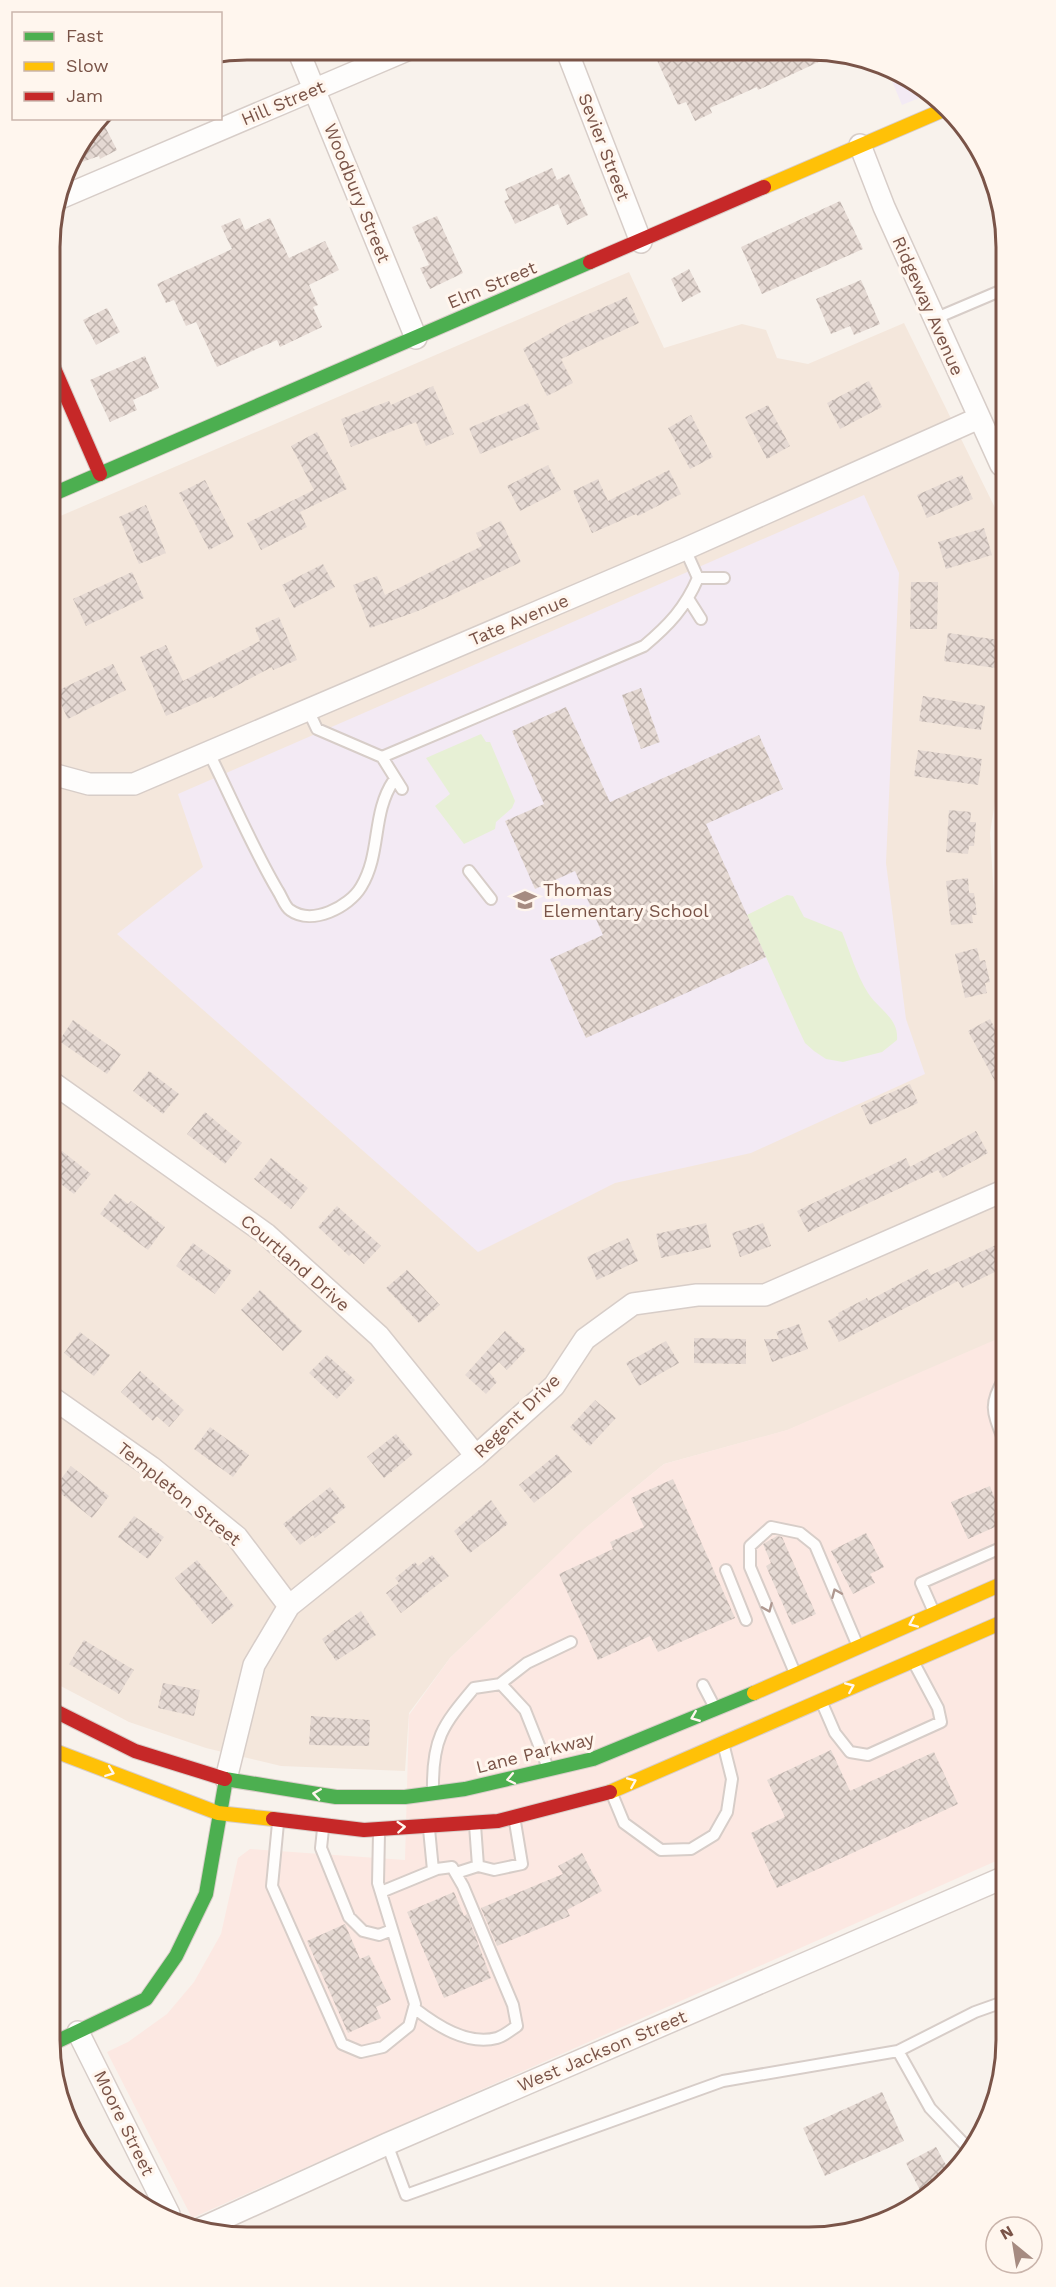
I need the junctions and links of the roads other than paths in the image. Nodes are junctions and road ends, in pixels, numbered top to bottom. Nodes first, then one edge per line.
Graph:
1 (302, 60) edge
2 (385, 60) edge
3 (570, 60) edge
4 (315, 89) junction
5 (938, 112) edge
6 (860, 145) junction
7 (67, 195) edge
8 (641, 242) junction
9 (996, 293) edge
10 (934, 320) junction
11 (416, 338) junction
12 (60, 382) edge
13 (979, 417) junction
14 (996, 454) edge
15 (100, 474) junction
16 (60, 491) edge
17 (685, 549) junction
18 (698, 578) junction
19 (724, 579) dead end
20 (688, 600) junction
21 (701, 619) dead end
22 (308, 710) junction
23 (209, 753) junction
24 (382, 757) junction
25 (60, 776) edge
26 (469, 871) dead end
27 (491, 898) dead end
28 (60, 1088) edge
29 (996, 1194) edge
30 (996, 1392) edge
31 (60, 1403) edge
32 (996, 1422) edge
33 (476, 1456) junction
34 (996, 1550) edge
35 (726, 1570) dead end
36 (996, 1586) edge
37 (289, 1606) junction
38 (934, 1614) junction
39 (746, 1620) dead end
40 (996, 1625) edge
41 (571, 1642) dead end
42 (859, 1647) junction
43 (913, 1661) junction
44 (796, 1675) junction
45 (500, 1684) junction
46 (703, 1685) dead end
47 (821, 1700) junction
48 (716, 1709) junction
49 (60, 1714) edge
50 (723, 1742) junction
51 (60, 1753) edge
52 (549, 1771) junction
53 (226, 1779) junction
54 (611, 1791) junction
55 (433, 1793) junction
56 (218, 1813) junction
57 (514, 1817) junction
58 (279, 1820) junction
59 (474, 1822) junction
60 (324, 1825) junction
61 (429, 1825) junction
62 (379, 1829) junction
63 (478, 1866) junction
64 (433, 1870) junction
65 (456, 1873) junction
66 (996, 1881) edge
67 (381, 1892) junction
68 (392, 1930) junction
69 (996, 2005) edge
70 (414, 2008) junction
71 (78, 2032) junction
72 (60, 2040) edge
73 (898, 2051) junction
74 (387, 2144) junction
75 (964, 2144) edge
76 (166, 2209) edge
77 (213, 2223) edge

1 - 4 street, Woodbury Street
2 - 4 street, Hill Street
3 - 8 street, Sevier Street
4 - 7 street, Hill Street
4 - 11 street, Woodbury Street
5 - 6 main road, Elm Street
6 - 8 main road, Elm Street
6 - 10 street, Ridgeway Avenue
8 - 11 main road, Elm Street
9 - 10 lane
10 - 13 street, Ridgeway Avenue
11 - 15 main road, Elm Street
12 - 15 main road
13 - 14 street, Ridgeway Avenue
13 - 17 street, Tate Avenue
15 - 16 main road, Elm Street
17 - 18 lane
17 - 22 street, Tate Avenue
18 - 19 lane
18 - 20 lane
20 - 21 lane
20 - 24 lane
22 - 23 street, Tate Avenue
22 - 24 lane
23 - 24 lane
23 - 25 street, Tate Avenue
26 - 27 lane
28 - 33 street, Courtland Drive
29 - 33 street, Regent Drive
30 - 32 lane
31 - 37 street, Templeton Street
33 - 37 street, Regent Drive
34 - 38 lane
35 - 39 lane
36 - 38 main road, Lane Parkway
37 - 53 street, Regent Drive
38 -> 42 main road, Lane Parkway
40 - 43 main road
41 - 45 lane
42 - 44 main road, Lane Parkway
42 -> 44 lane
47 -> 43 main road
43 - 47 lane
44 - 48 main road, Lane Parkway
45 - 52 lane
45 - 55 lane
46 - 48 lane
47 - 50 main road
48 -> 52 main road, Lane Parkway
49 - 53 main road, Lane Parkway
54 -> 50 main road
50 - 54 lane
51 -> 56 main road
52 -> 55 main road, Lane Parkway
55 -> 53 main road, Lane Parkway
53 - 56 main road
54 - 57 main road
56 - 58 main road
56 - 71 main road
57 - 59 main road
57 - 63 lane
58 - 60 main road
58 - 70 lane
59 - 61 main road
59 - 63 lane
60 - 62 main road
60 - 68 lane
62 -> 61 main road
61 - 64 lane
62 - 67 lane
63 - 65 lane
64 - 65 lane
64 - 67 lane
65 - 70 lane
66 - 74 street, West Jackson Street
67 - 68 lane
68 - 70 lane
69 - 73 lane
71 - 72 main road
71 - 76 street, Moore Street
73 - 74 lane
73 - 75 lane
74 - 77 street, West Jackson Street

